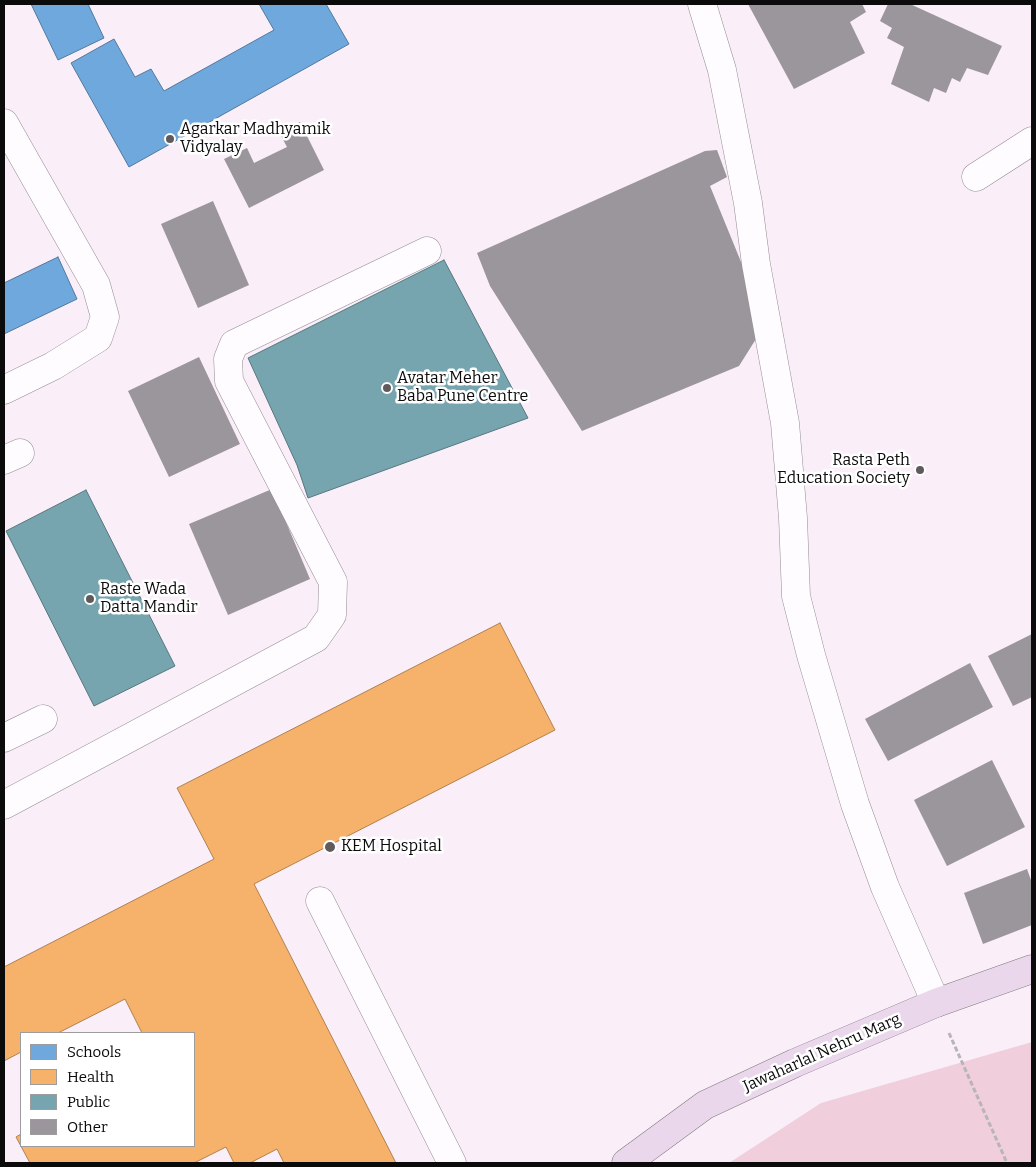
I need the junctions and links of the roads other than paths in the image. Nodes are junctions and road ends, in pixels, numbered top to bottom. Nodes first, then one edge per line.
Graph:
1 (702, 4) edge
2 (4, 123) edge
3 (1032, 141) edge
4 (976, 177) dead end
5 (427, 252) dead end
6 (4, 390) edge
7 (43, 719) dead end
8 (4, 738) edge
9 (4, 804) edge
10 (320, 902) dead end
11 (1032, 969) edge
12 (936, 1003) junction
13 (628, 1162) edge
14 (452, 1163) edge

1 - 12 street
2 - 6 street
3 - 4 street
5 - 9 street
7 - 8 street
10 - 14 street
11 - 12 main road, Jawaharlal Nehru Marg
12 - 13 main road, Jawaharlal Nehru Marg

